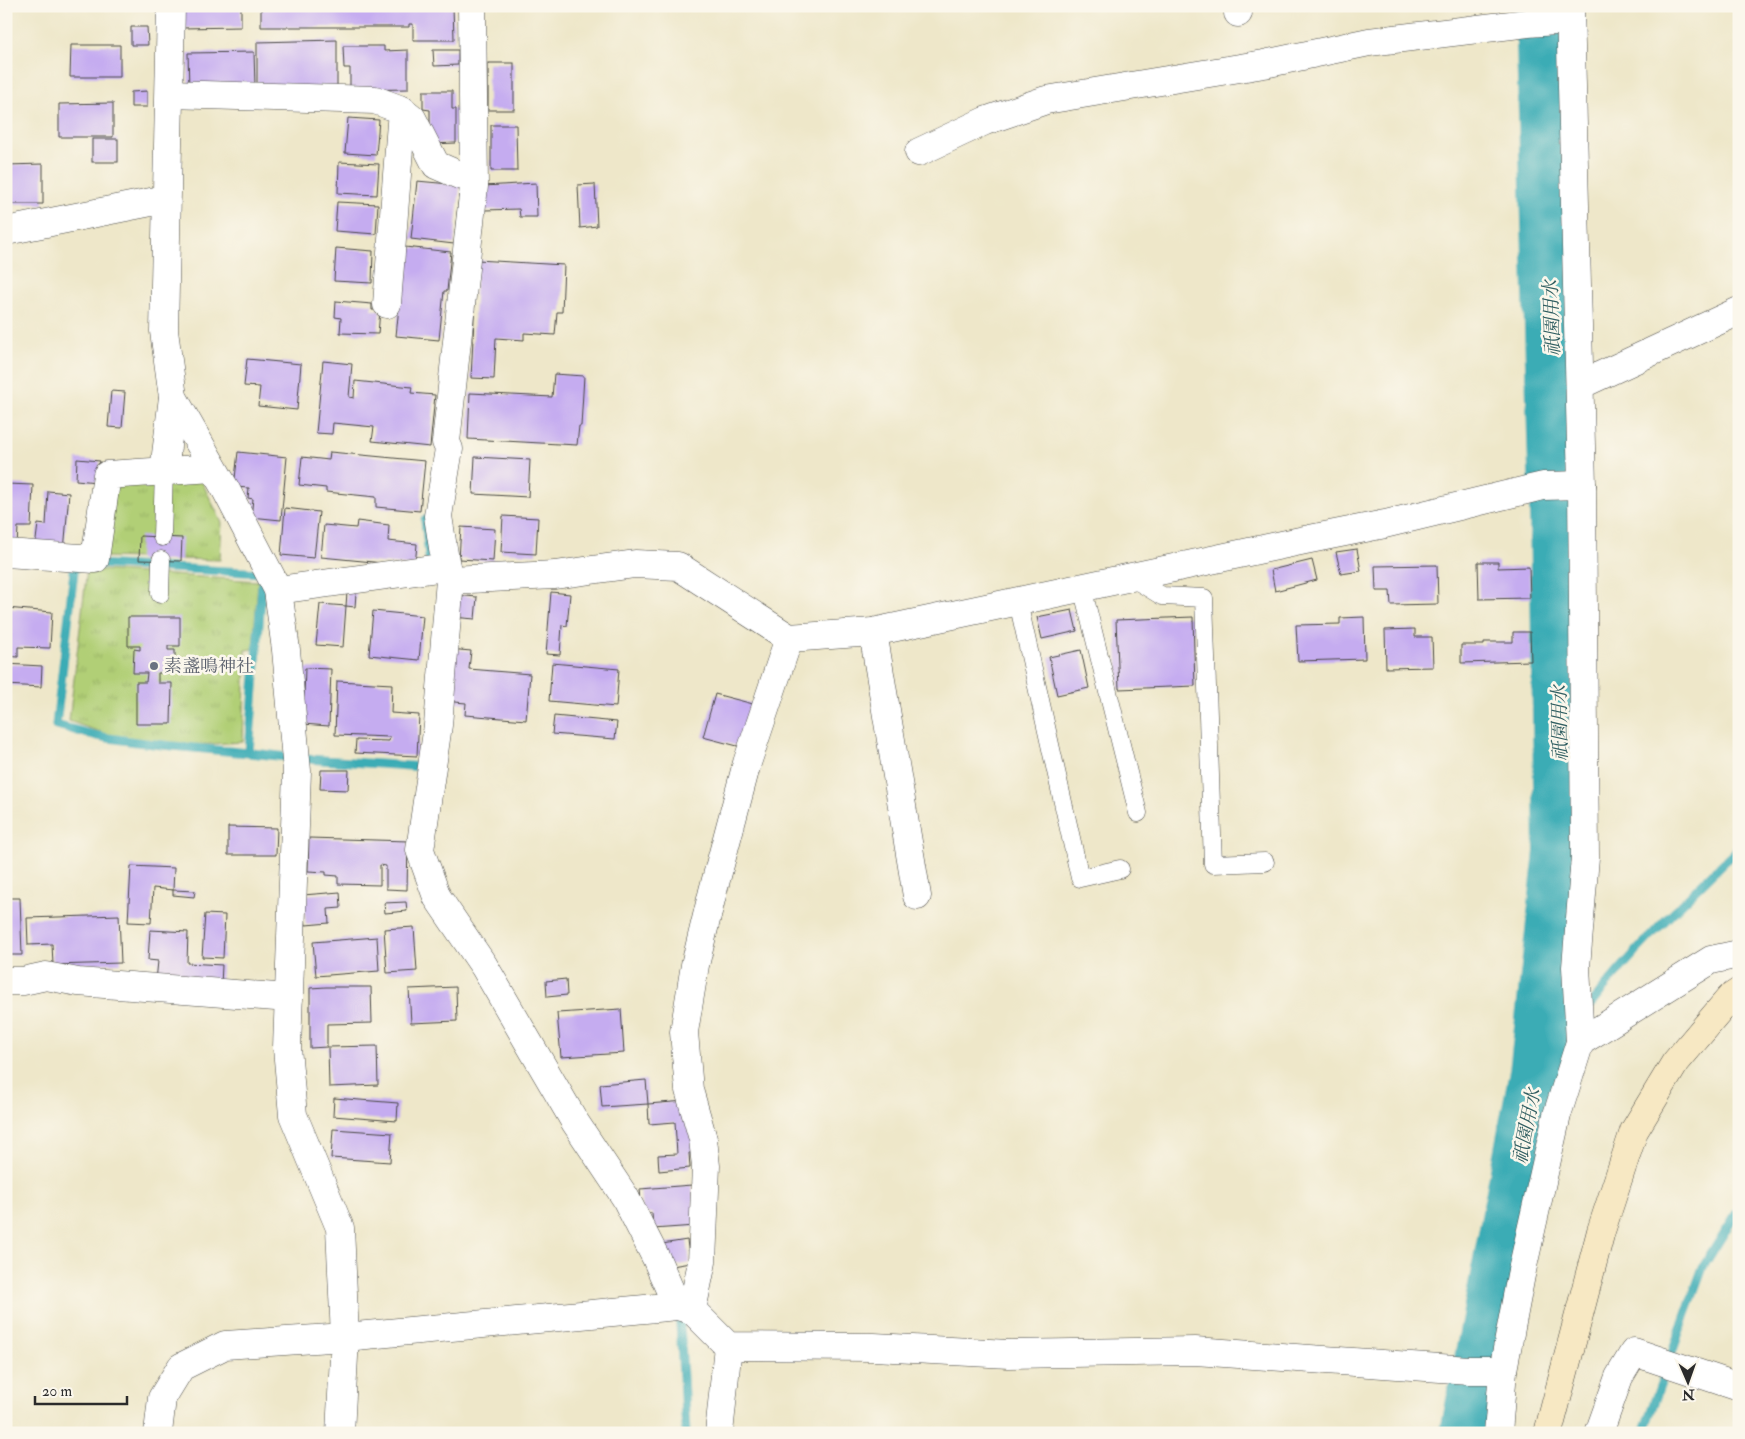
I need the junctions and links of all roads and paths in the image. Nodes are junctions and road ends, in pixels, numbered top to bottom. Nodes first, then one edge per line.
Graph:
1 (171, 6) edge
2 (472, 6) edge
3 (1558, 17) edge
4 (170, 94) junction
5 (402, 110) junction
6 (920, 152) dead end
7 (472, 176) junction
8 (166, 199) junction
9 (6, 231) edge
10 (387, 304) dead end
11 (1739, 311) edge
12 (1580, 385) junction
13 (173, 397) junction
14 (213, 468) junction
15 (164, 471) junction
16 (1576, 485) junction
17 (162, 537) dead end
18 (6, 553) edge
19 (161, 565) dead end
20 (441, 572) junction
21 (1131, 577) junction
22 (1082, 588) junction
23 (278, 590) junction
24 (160, 594) dead end
25 (1018, 602) junction
26 (873, 632) junction
27 (789, 638) junction
28 (1138, 813) dead end
29 (1265, 862) dead end
30 (1120, 869) dead end
31 (917, 896) dead end
32 (1739, 954) edge
33 (6, 981) edge
34 (1739, 992) edge
35 (288, 998) junction
36 (1580, 1036) junction
37 (684, 1308) junction
38 (345, 1337) junction
39 (728, 1346) junction
40 (1488, 1370) junction
41 (1739, 1387) edge
42 (158, 1433) edge
43 (340, 1433) edge
44 (719, 1433) edge
45 (1498, 1433) edge
46 (1548, 1433) edge
47 (1599, 1433) edge

1 - 4 street
2 - 7 street
3 - 6 street
3 - 12 street
4 - 5 street
4 - 8 street
5 - 7 street
5 - 10 street
7 - 20 street
8 - 9 street
8 - 13 street
11 - 12 street
12 - 16 street
13 - 14 street
13 - 15 street
14 - 15 street
14 - 23 street
15 - 17 lane
15 - 18 street
16 - 21 street
16 - 36 street
19 - 24 lane
20 - 23 street
20 - 27 street
20 - 37 street
21 - 22 street
21 - 29 lane
22 - 25 street
22 - 28 lane
23 - 35 street
25 - 26 street
25 - 30 lane
26 - 27 street
26 - 31 street
27 - 37 street
32 - 36 street
33 - 35 street
34 - 46 street
35 - 38 street
36 - 40 street
37 - 38 street
37 - 39 street
38 - 42 street
38 - 43 street
39 - 40 street
39 - 44 street
40 - 45 street
41 - 47 street

